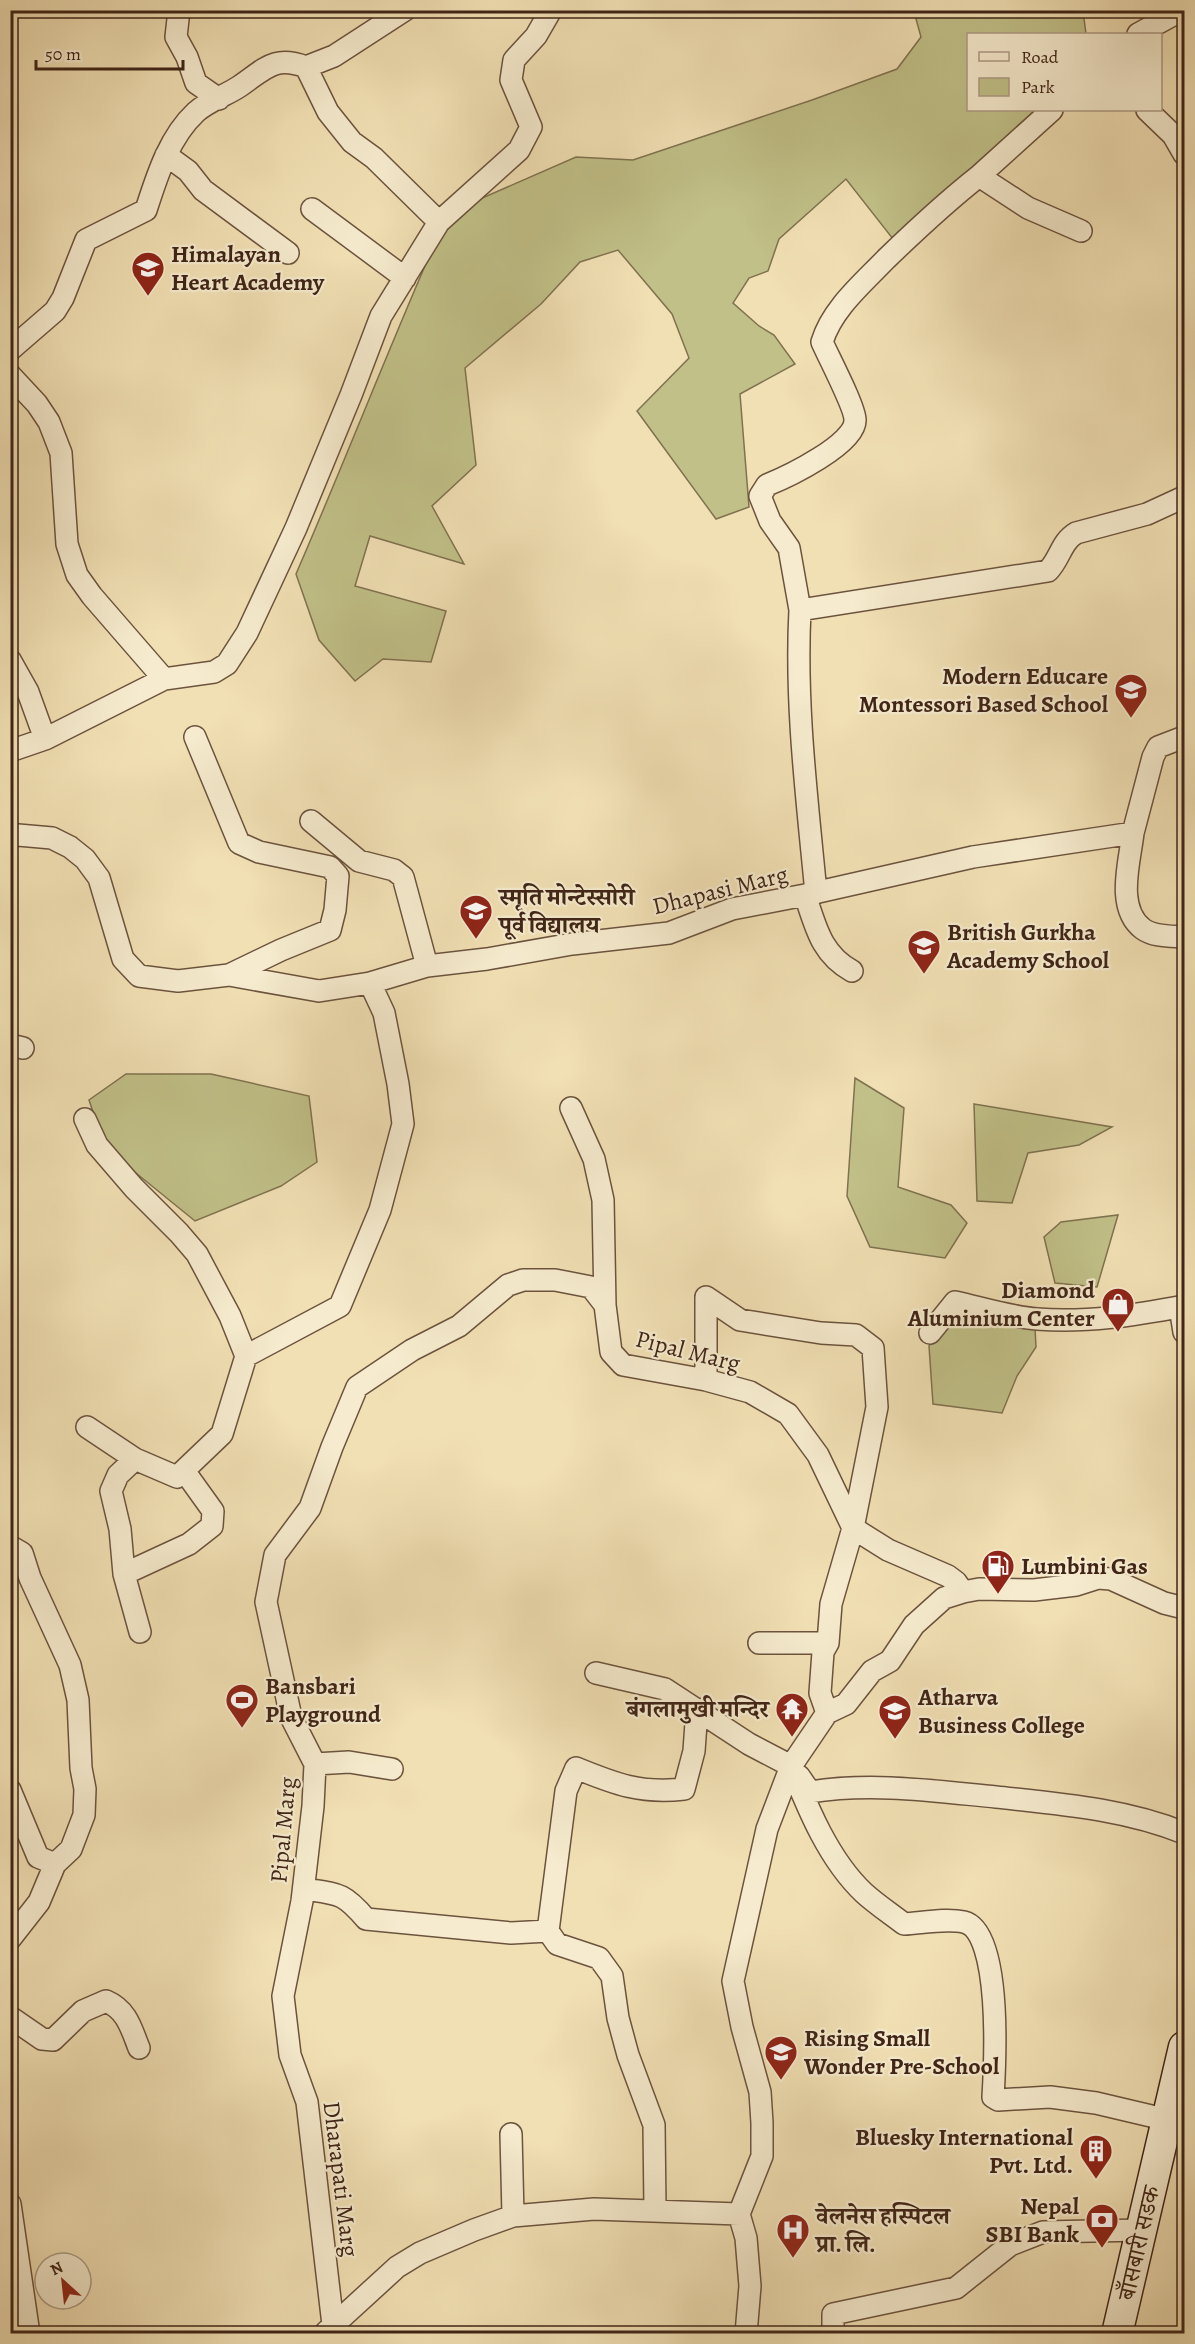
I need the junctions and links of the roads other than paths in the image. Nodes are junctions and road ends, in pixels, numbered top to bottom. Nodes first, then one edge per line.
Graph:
1 (179, 10) edge
2 (405, 10) edge
3 (551, 10) edge
4 (1182, 10) edge
5 (1140, 33) edge
6 (306, 67) junction
7 (219, 99) junction
8 (1051, 111) edge
9 (1148, 111) edge
10 (1185, 154) edge
11 (166, 155) junction
12 (979, 176) junction
13 (312, 209) dead end
14 (439, 222) junction
15 (1081, 231) dead end
16 (288, 254) dead end
17 (405, 278) junction
18 (10, 350) edge
19 (10, 375) edge
20 (1185, 496) edge
21 (800, 610) junction
22 (10, 660) edge
23 (164, 679) junction
24 (195, 736) dead end
25 (1185, 737) edge
26 (45, 739) junction
27 (10, 751) edge
28 (311, 821) dead end
29 (1133, 833) junction
30 (10, 838) edge
31 (811, 894) junction
32 (1185, 937) edge
33 (427, 966) junction
34 (852, 971) dead end
35 (229, 975) junction
36 (370, 983) junction
37 (571, 1108) dead end
38 (85, 1119) dead end
39 (605, 1305) junction
40 (1182, 1306) edge
41 (1185, 1332) edge
42 (930, 1333) dead end
43 (246, 1356) junction
44 (706, 1380) junction
45 (87, 1427) dead end
46 (135, 1459) junction
47 (185, 1472) junction
48 (853, 1528) junction
49 (10, 1546) edge
50 (124, 1574) junction
51 (963, 1592) junction
52 (1185, 1608) edge
53 (140, 1632) dead end
54 (759, 1643) dead end
55 (828, 1643) junction
56 (596, 1673) dead end
57 (697, 1709) junction
58 (827, 1713) junction
59 (315, 1764) junction
60 (791, 1766) junction
61 (392, 1769) dead end
62 (10, 1790) edge
63 (1185, 1833) edge
64 (55, 1864) junction
65 (303, 1895) junction
66 (548, 1931) junction
67 (10, 1939) edge
68 (10, 2017) edge
69 (1185, 2047) edge
70 (139, 2048) dead end
71 (1168, 2120) junction
72 (511, 2134) dead end
73 (11, 2206) edge
74 (655, 2210) junction
75 (739, 2214) junction
76 (513, 2216) junction
77 (1142, 2230) junction
78 (328, 2329) edge
79 (29, 2334) edge
80 (746, 2334) edge
81 (833, 2334) edge
82 (1117, 2334) edge

1 - 7 street
2 - 6 street
3 - 14 street
4 - 5 street
6 - 7 street
6 - 14 street
7 - 11 street
8 - 12 street
9 - 10 street
11 - 16 street
11 - 18 street
12 - 15 street
12 - 21 street
13 - 17 street
14 - 17 street
17 - 23 street
19 - 23 street
20 - 21 street
21 - 31 street
22 - 26 street
23 - 26 street
24 - 35 street
25 - 29 street
26 - 27 street
28 - 33 street
29 - 31 street, Dhapasi Marg
29 - 32 street
30 - 35 street, Dhapasi Marg
31 - 33 street, Dhapasi Marg
31 - 34 street
33 - 36 street, Dhapasi Marg
35 - 36 street, Dhapasi Marg
36 - 43 street
37 - 39 street
38 - 43 street
39 - 44 street, Pipal Marg
39 - 59 street, Pipal Marg
40 - 41 street
40 - 42 street
43 - 47 street
44 - 48 street, Pipal Marg
44 - 48 street
45 - 46 street
46 - 47 street
46 - 50 street
47 - 50 street
48 - 51 street
48 - 55 street
49 - 64 street
50 - 53 street
51 - 52 street
51 - 58 street
54 - 55 street
55 - 58 street
56 - 57 street
57 - 60 street
57 - 66 street
58 - 60 street
59 - 61 street, Pipal Marg
59 - 65 street, Pipal Marg
60 - 63 street
60 - 71 street
60 - 75 street
62 - 64 street
64 - 67 street
65 - 66 street
65 - 78 street, Dharapati Marg
66 - 74 street
68 - 70 street
69 - 71 main road, बाँसबारी सडक
71 - 77 main road, बाँसबारी सडक
72 - 76 street
73 - 79 street
74 - 75 street
74 - 76 street
75 - 80 street
76 - 78 street
77 - 81 street
77 - 82 main road, बाँसबारी सडक

